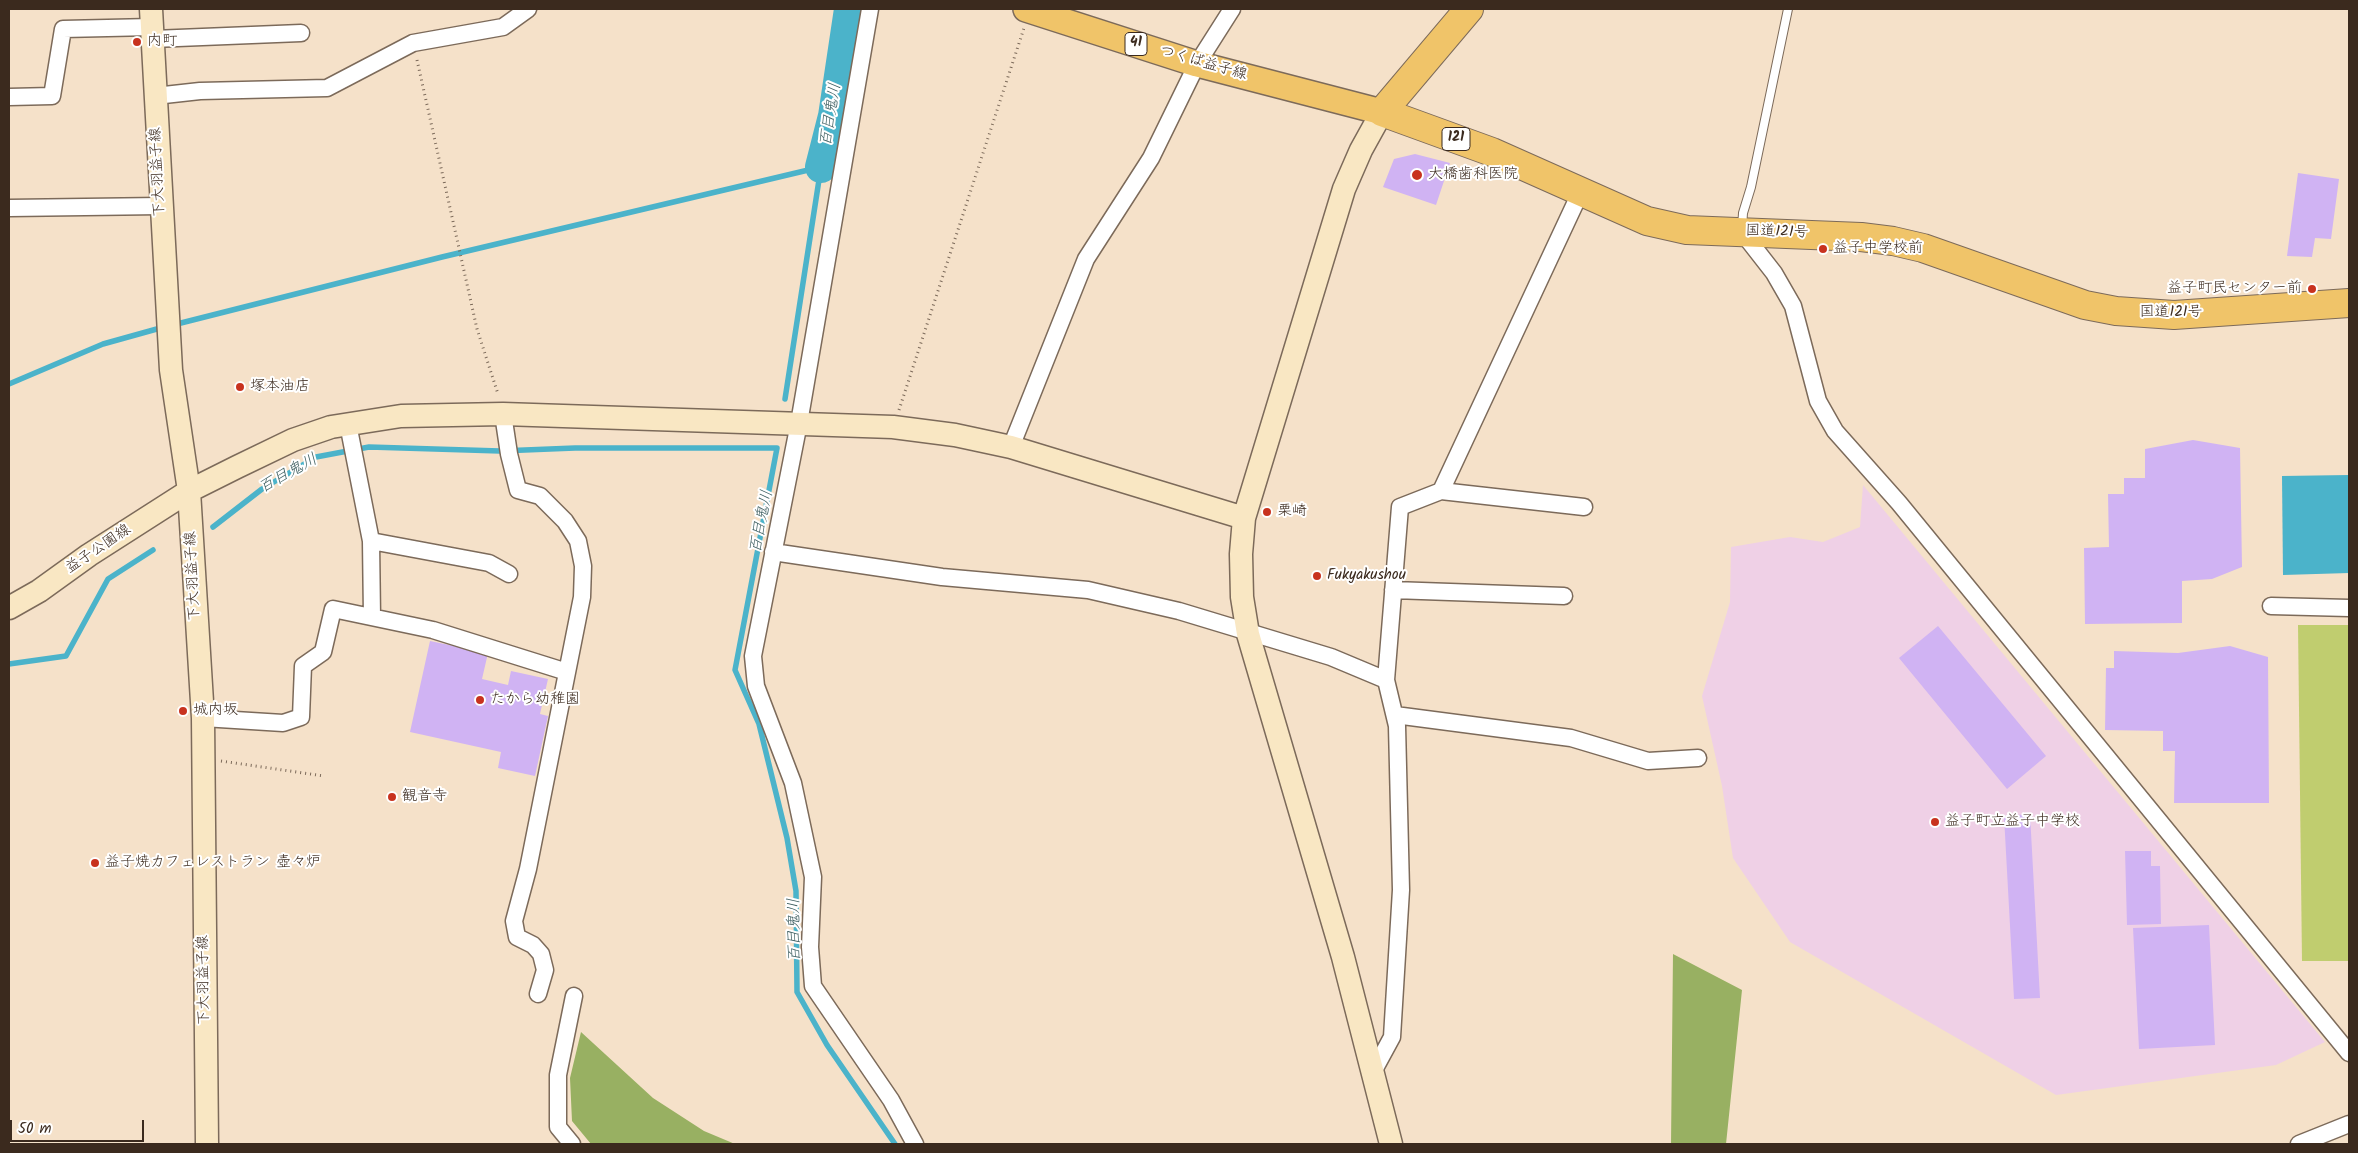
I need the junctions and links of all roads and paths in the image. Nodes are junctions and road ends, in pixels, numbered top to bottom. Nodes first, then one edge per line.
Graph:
1 (528, 9) edge
2 (870, 9) edge
3 (1232, 9) edge
4 (1469, 9) edge
5 (1788, 9) edge
6 (1028, 10) edge
7 (152, 25) edge
8 (301, 33) dead end
9 (413, 43) junction
10 (1197, 64) junction
11 (155, 96) junction
12 (9, 97) edge
13 (1382, 112) junction
14 (1581, 191) junction
15 (161, 206) junction
16 (9, 208) edge
17 (1742, 232) junction
18 (2349, 303) edge
19 (503, 414) junction
20 (799, 423) junction
21 (348, 424) junction
22 (893, 427) junction
23 (1012, 447) junction
24 (1442, 491) junction
25 (189, 492) junction
26 (1584, 507) dead end
27 (1244, 518) junction
28 (371, 541) junction
29 (773, 552) junction
30 (509, 574) dead end
31 (1393, 590) junction
32 (1564, 596) dead end
33 (2271, 606) dead end
34 (9, 608) edge
35 (2349, 608) edge
36 (372, 618) junction
37 (1248, 634) junction
38 (567, 672) junction
39 (1386, 680) junction
40 (1394, 715) junction
41 (203, 718) junction
42 (1698, 758) dead end
43 (203, 759) junction
44 (324, 776) dead end
45 (538, 994) dead end
46 (574, 996) dead end
47 (2349, 1053) edge
48 (1373, 1072) junction
49 (2349, 1124) edge
50 (207, 1144) edge
51 (572, 1144) edge
52 (915, 1144) edge
53 (1392, 1144) edge
54 (2299, 1144) edge

1 - 9 street
2 - 20 street
3 - 10 street
4 - 13 highway
5 - 17 lane
6 - 10 main road, つくば益子線 / 41
6 - 22 path
7 - 8 street
7 - 11 street, 下大羽益子線
7 - 12 street
9 - 11 street
9 - 19 path
10 - 13 main road, つくば益子線 / 41
10 - 23 street
11 - 15 street, 下大羽益子線
13 - 14 highway, 国道121号 / 121
13 - 27 street
14 - 17 highway, 国道121号 / 121
14 - 24 street
15 - 16 street
15 - 25 street, 下大羽益子線
17 - 18 highway, 国道121号 / 121
17 - 47 street
19 - 20 street, 益子公園線
19 - 21 street, 益子公園線
19 - 38 street
20 - 22 street, 益子公園線
20 - 29 street
21 - 25 street, 益子公園線
21 - 28 street
22 - 23 street, 益子公園線
23 - 27 street, 益子公園線
24 - 26 street
24 - 31 street
25 - 34 street, 益子公園線
25 - 41 street, 下大羽益子線
27 - 37 street
28 - 30 street
28 - 36 street
29 - 37 street
29 - 52 street
31 - 32 street
31 - 39 street
33 - 35 street
36 - 38 street
36 - 41 street
37 - 39 street
37 - 48 street
38 - 45 street
39 - 40 street
40 - 42 street
40 - 48 street
41 - 43 street, 下大羽益子線
43 - 44 path
43 - 50 street, 下大羽益子線
46 - 51 street
48 - 53 street
49 - 54 street

